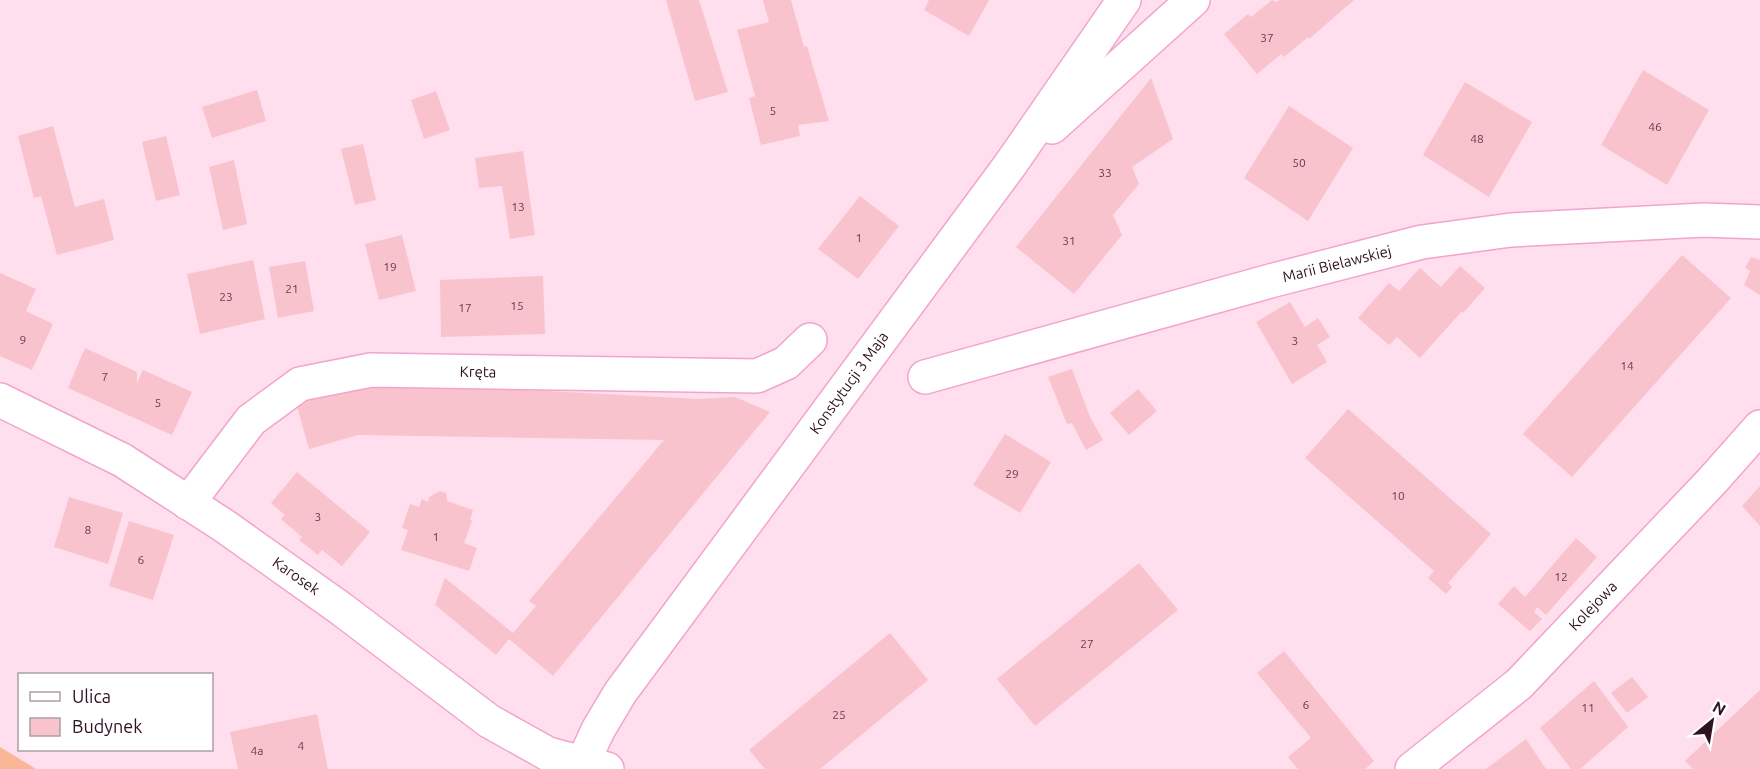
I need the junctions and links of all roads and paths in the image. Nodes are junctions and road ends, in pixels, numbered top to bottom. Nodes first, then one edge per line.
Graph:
1 (1193, 0) edge
2 (1120, 5) edge
3 (1161, 27) junction
4 (1010, 165) junction
5 (1760, 222) edge
6 (810, 340) dead end
7 (925, 377) dead end
8 (0, 400) edge
9 (1760, 427) edge
10 (188, 502) junction
11 (1421, 766) edge
12 (590, 767) edge

1 - 3 street
2 - 3 street
2 - 4 street, Konstytucji 3 Maja
3 - 4 street
4 - 12 street, Konstytucji 3 Maja
5 - 7 street, Marii Bielawskiej
6 - 10 street, Kręta
8 - 10 street, Karosek
9 - 11 street, Kolejowa
10 - 12 street, Karosek

